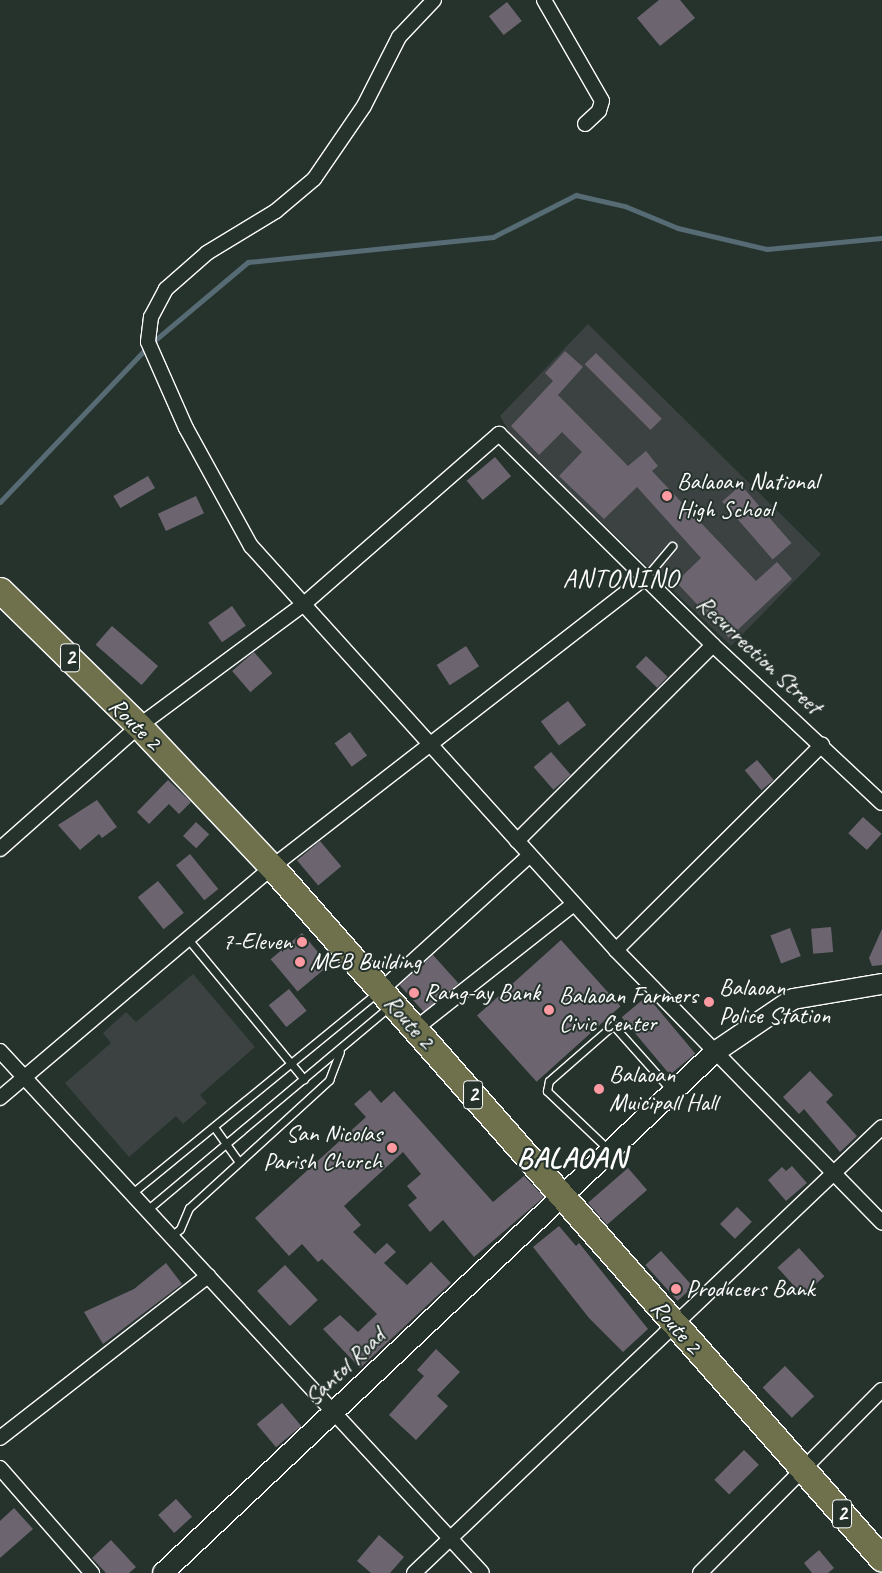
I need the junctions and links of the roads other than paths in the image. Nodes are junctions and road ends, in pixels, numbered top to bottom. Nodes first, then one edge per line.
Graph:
1 (434, 0) edge
2 (544, 0) edge
3 (584, 124) dead end
4 (672, 546) dead end
5 (645, 578) junction
6 (0, 590) edge
7 (304, 604) junction
8 (713, 645) junction
9 (139, 726) junction
10 (429, 741) junction
11 (822, 745) junction
12 (882, 803) edge
13 (517, 841) junction
14 (0, 849) edge
15 (530, 855) junction
16 (272, 867) junction
17 (574, 904) junction
18 (188, 939) junction
19 (616, 950) junction
20 (882, 984) edge
21 (386, 997) junction
22 (415, 1029) junction
23 (0, 1050) edge
24 (340, 1051) junction
25 (715, 1052) junction
26 (291, 1064) junction
27 (24, 1078) junction
28 (304, 1079) junction
29 (673, 1092) junction
30 (0, 1098) edge
31 (214, 1127) junction
32 (882, 1127) edge
33 (226, 1144) junction
34 (611, 1152) junction
35 (239, 1162) junction
36 (835, 1172) junction
37 (132, 1194) junction
38 (561, 1198) junction
39 (147, 1210) junction
40 (882, 1223) edge
41 (171, 1236) junction
42 (208, 1276) junction
43 (673, 1323) junction
44 (882, 1390) edge
45 (335, 1410) junction
46 (0, 1438) edge
47 (0, 1468) edge
48 (802, 1470) junction
49 (451, 1539) junction
50 (882, 1559) edge
51 (92, 1573) edge
52 (163, 1573) edge
53 (414, 1573) edge
54 (482, 1573) edge
55 (700, 1573) edge

1 - 7 street
2 - 3 street
4 - 5 lane
5 - 7 street, Resurrection Street
5 - 8 street, Resurrection Street
5 - 10 street
6 - 9 highway, Route 2 / 2
7 - 9 street
7 - 10 street
8 - 11 street, Resurrection Street
8 - 13 street
9 - 14 street
9 - 16 highway, Route 2 / 2
10 - 13 street
10 - 16 street
11 - 12 street, Resurrection Street
11 - 19 street
13 - 15 street
15 - 17 street
15 - 21 street
16 - 18 street
16 - 21 highway, Route 2 / 2
17 - 19 street
17 - 22 street
18 - 26 lane
18 - 27 street
19 - 25 street
20 - 25 main road, Santol Road
21 - 22 highway, Route 2 / 2
21 - 24 lane
21 - 26 lane
22 - 38 highway, Route 2 / 2
23 - 27 street
24 - 28 lane
24 - 35 lane
25 - 29 main road, Santol Road
25 - 36 street
26 - 28 lane
26 - 31 lane
27 - 30 street
27 - 37 street
28 - 33 lane
29 - 34 main road, Santol Road
29 - 34 lane
31 - 33 lane
31 - 37 lane
32 - 36 street
33 - 35 lane
33 - 39 lane
34 - 38 main road, Santol Road
35 - 41 lane
36 - 40 street
36 - 43 street
37 - 39 street
38 - 43 highway, Route 2 / 2
38 - 45 main road, Santol Road
39 - 41 street
41 - 42 street
42 - 45 street
42 - 46 street
43 - 48 highway, Route 2 / 2
43 - 49 street
44 - 48 street
45 - 49 street
45 - 52 main road, Santol Road
47 - 51 street
48 - 50 highway, 2
48 - 55 street
49 - 53 street
49 - 54 street

